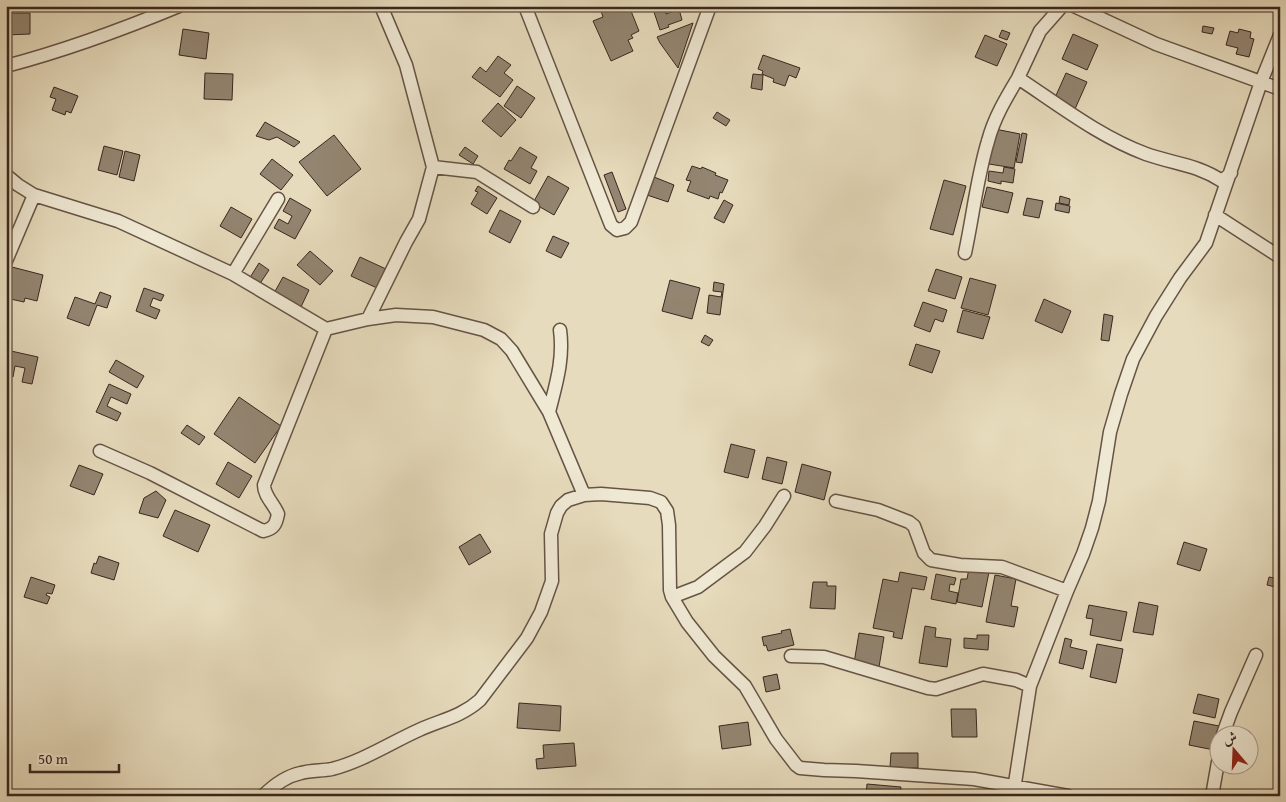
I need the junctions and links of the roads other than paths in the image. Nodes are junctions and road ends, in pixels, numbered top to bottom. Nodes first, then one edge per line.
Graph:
1 (179, 6) edge
2 (381, 6) edge
3 (525, 6) edge
4 (710, 6) edge
5 (1062, 6) edge
6 (1074, 6) edge
7 (1280, 35) edge
8 (6, 66) edge
9 (1018, 78) junction
10 (1262, 82) junction
11 (1280, 89) edge
12 (433, 167) junction
13 (1231, 173) junction
14 (6, 175) edge
15 (34, 195) junction
16 (278, 198) dead end
17 (533, 206) dead end
18 (1215, 215) junction
19 (965, 253) dead end
20 (1280, 258) edge
21 (6, 261) edge
22 (233, 274) junction
23 (368, 319) junction
24 (326, 329) junction
25 (560, 330) dead end
26 (549, 412) junction
27 (100, 451) dead end
28 (584, 495) junction
29 (784, 496) dead end
30 (836, 502) dead end
31 (1067, 591) junction
32 (672, 597) junction
33 (1256, 655) dead end
34 (790, 656) dead end
35 (1030, 686) junction
36 (1227, 724) edge
37 (1216, 774) edge
38 (1014, 791) edge
39 (263, 796) edge
40 (1068, 796) edge
41 (1212, 796) edge

1 - 8 street
2 - 12 street
3 - 4 street
5 - 9 street
6 - 10 street
7 - 10 street
9 - 13 street
9 - 19 street
10 - 11 street
10 - 13 street
12 - 17 street
12 - 23 street
13 - 18 street
14 - 15 street
15 - 21 street
15 - 22 street
16 - 22 street
18 - 20 street
18 - 31 street
22 - 24 street
23 - 24 street
23 - 26 street
24 - 27 street
25 - 26 street
26 - 28 street
28 - 32 street
28 - 39 street
29 - 32 street
30 - 31 street
31 - 35 street
32 - 38 street
33 - 36 street
34 - 35 street
35 - 38 street
37 - 41 street
38 - 40 street

